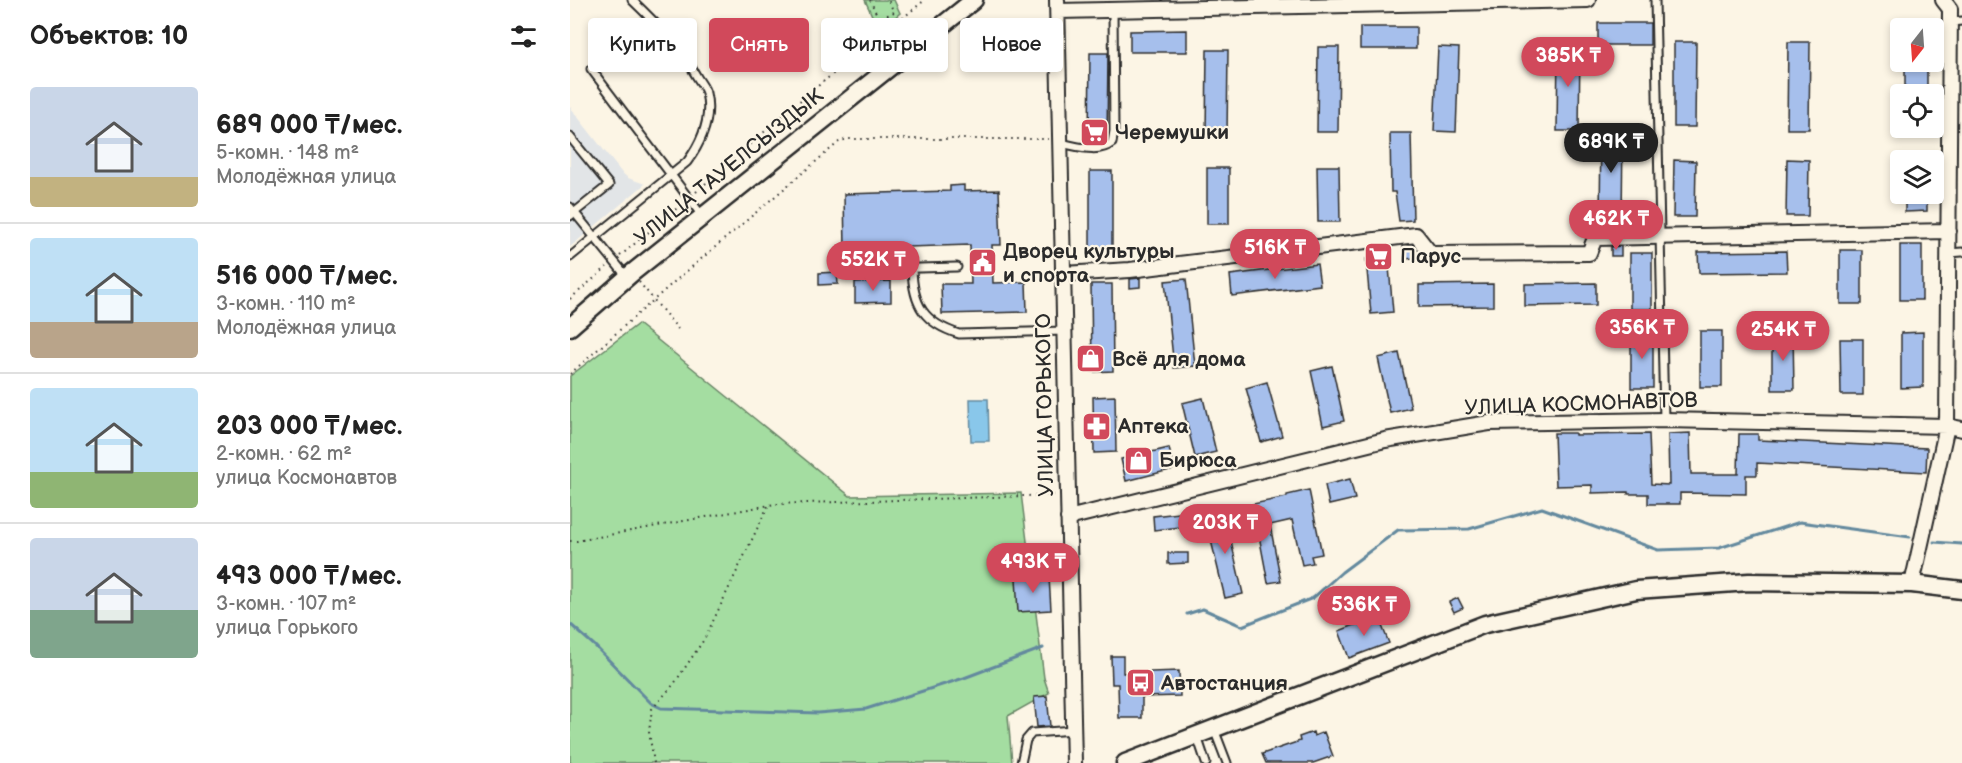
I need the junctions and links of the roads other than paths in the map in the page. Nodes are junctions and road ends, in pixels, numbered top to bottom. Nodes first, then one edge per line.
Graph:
1 (632, 0) edge
2 (974, 0) edge
3 (1588, 0) edge
4 (1655, 0) edge
5 (1943, 0) edge
6 (1058, 6) edge
7 (1113, 10) junction
8 (1956, 21) edge
9 (593, 72) edge
10 (570, 137) edge
11 (1060, 141) junction
12 (671, 175) junction
13 (572, 212) edge
14 (703, 217) junction
15 (1949, 231) junction
16 (595, 237) junction
17 (1660, 237) junction
18 (1956, 253) edge
19 (570, 256) edge
20 (957, 267) dead end
21 (912, 269) junction
22 (846, 270) dead end
23 (1064, 274) junction
24 (629, 275) junction
25 (570, 327) edge
26 (1065, 331) junction
27 (1664, 420) junction
28 (1947, 426) junction
29 (1962, 429) edge
30 (1068, 518) junction
31 (1912, 584) junction
32 (1962, 590) edge
33 (1214, 729) junction
34 (1074, 730) junction
35 (1197, 736) junction
36 (1021, 763) edge
37 (1074, 763) edge
38 (1125, 763) edge
39 (1206, 763) edge
40 (1227, 763) edge

1 - 12 lane
2 - 14 street, УЛИЦА ТАУЕЛСЫЗДЫК
3 - 7 street
4 - 17 lane
5 - 8 street
6 - 7 street
6 - 11 street, УЛИЦА ГОРЬКОГО
7 - 11 lane
8 - 15 street
9 - 12 lane
10 - 13 lane
11 - 23 street, УЛИЦА ГОРЬКОГО
12 - 14 lane
12 - 16 lane
13 - 16 lane
14 - 24 street, УЛИЦА ТАУЕЛСЫЗДЫК
15 - 17 street
15 - 18 street
16 - 19 lane
16 - 24 lane
17 - 23 street
17 - 27 lane
18 - 28 street
20 - 21 lane
21 - 22 lane
21 - 26 lane
23 - 26 street, УЛИЦА ГОРЬКОГО
24 - 25 street, УЛИЦА ТАУЕЛСЫЗДЫК
26 - 30 street, УЛИЦА ГОРЬКОГО
27 - 28 street, УЛИЦА КОСМОНАВТОВ
27 - 30 street, УЛИЦА КОСМОНАВТОВ
28 - 29 street, УЛИЦА КОСМОНАВТОВ
28 - 31 street
30 - 34 street, УЛИЦА ГОРЬКОГО
31 - 32 street
31 - 33 street
33 - 35 street
33 - 40 lane
34 - 36 lane
34 - 37 street, УЛИЦА ГОРЬКОГО
35 - 38 street
35 - 39 lane

